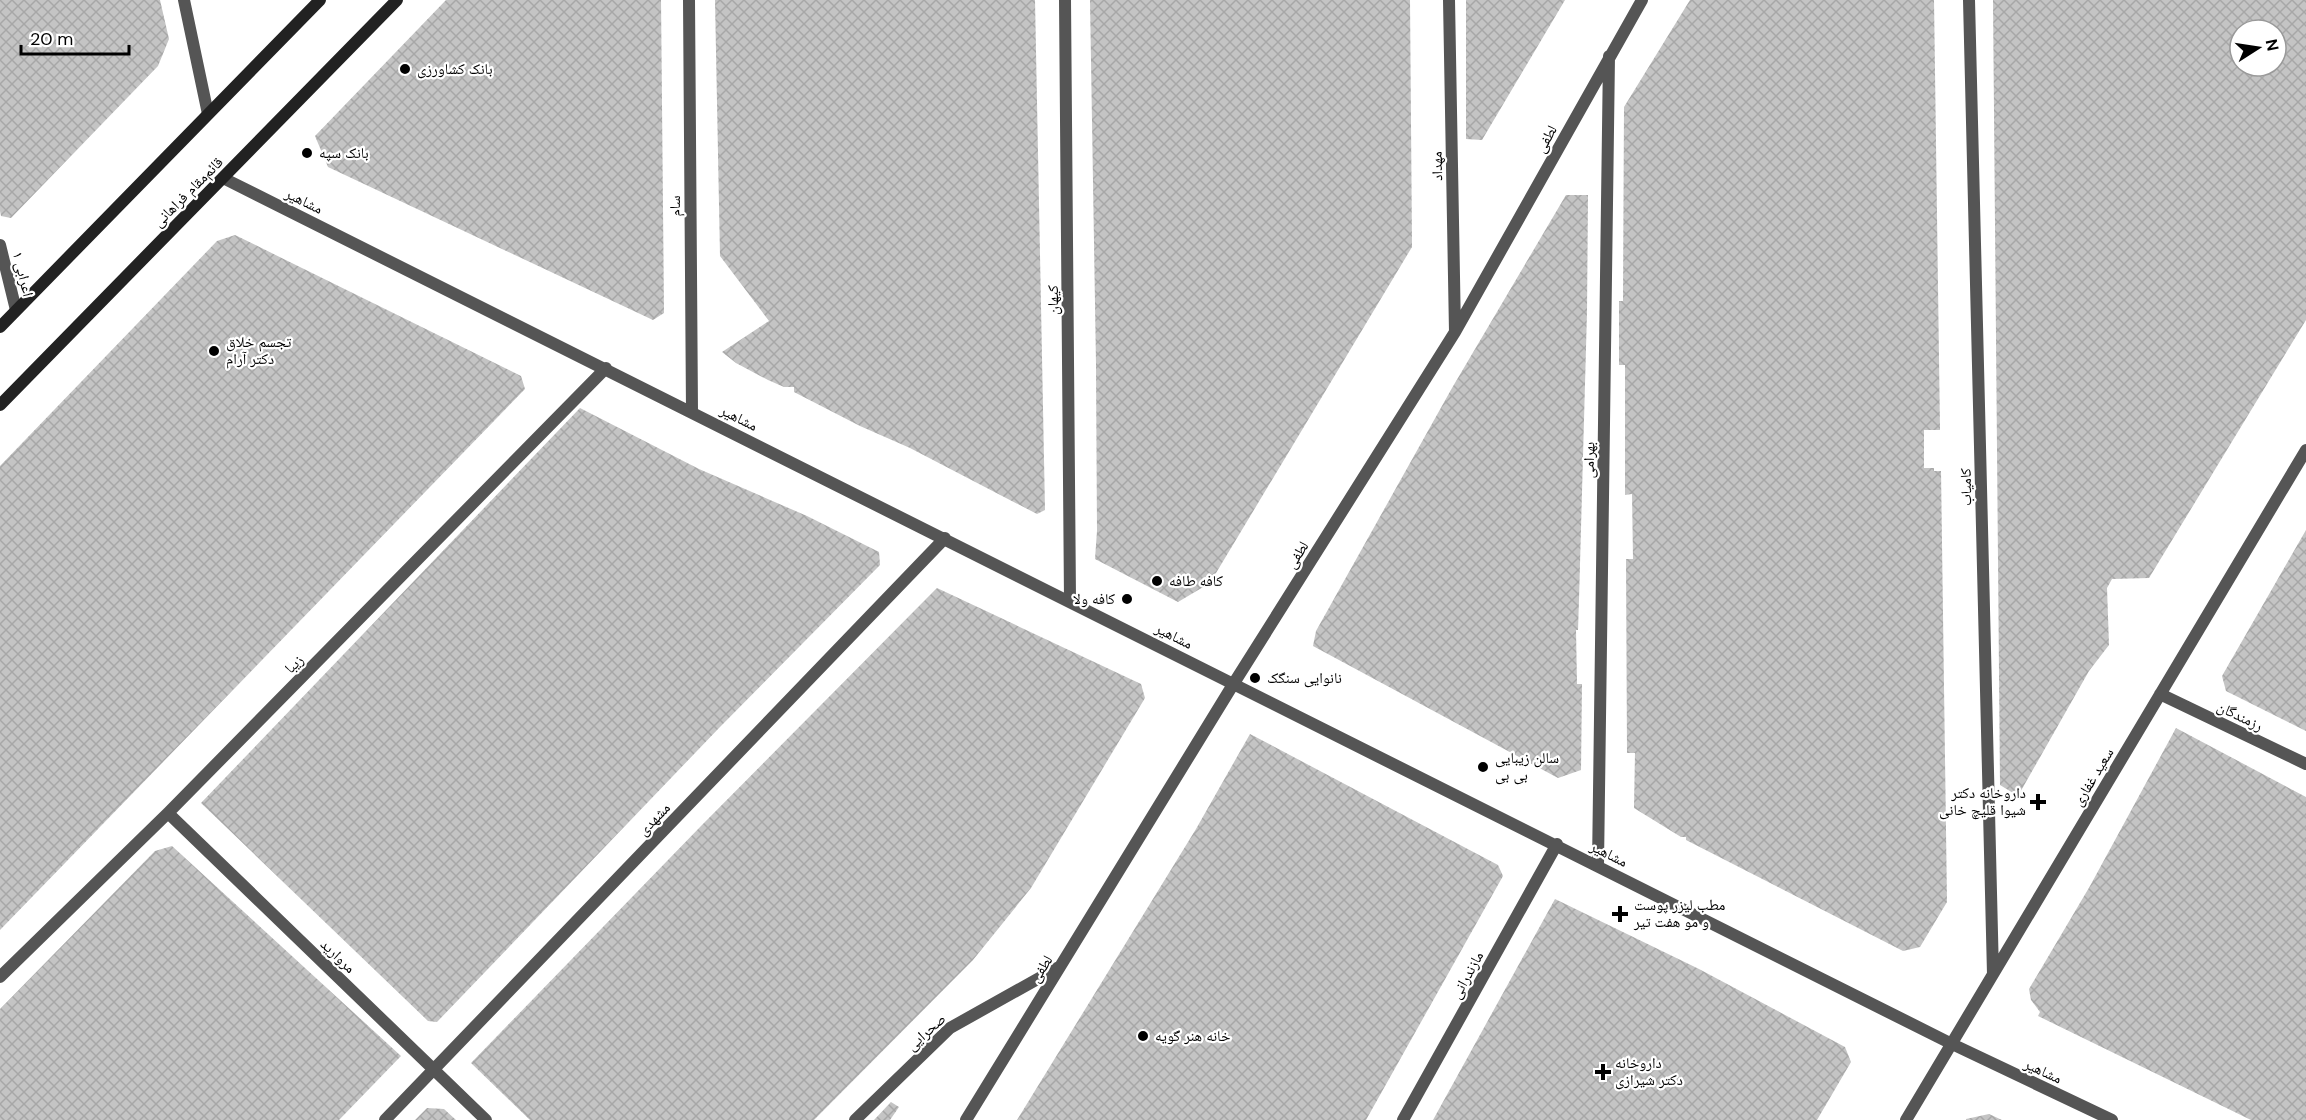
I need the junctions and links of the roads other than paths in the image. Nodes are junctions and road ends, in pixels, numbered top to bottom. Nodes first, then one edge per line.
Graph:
1 (184, 0) edge
2 (320, 0) edge
3 (397, 0) edge
4 (689, 0) edge
5 (1065, 0) edge
6 (1449, 0) edge
7 (1642, 0) edge
8 (1969, 0) edge
9 (1610, 55) junction
10 (208, 114) junction
11 (223, 178) junction
12 (0, 245) edge
13 (16, 310) junction
14 (0, 327) edge
15 (1455, 332) junction
16 (606, 368) junction
17 (0, 405) edge
18 (692, 411) junction
19 (2306, 450) edge
20 (945, 538) junction
21 (1070, 600) junction
22 (1234, 683) junction
23 (2160, 694) junction
24 (2306, 764) edge
25 (168, 813) junction
26 (1557, 844) junction
27 (1598, 865) junction
28 (1060, 967) junction
29 (1993, 974) junction
30 (0, 977) edge
31 (1952, 1044) junction
32 (434, 1070) junction
33 (386, 1120) edge
34 (486, 1120) edge
35 (855, 1120) edge
36 (966, 1120) edge
37 (1402, 1120) edge
38 (1906, 1120) edge
39 (2112, 1120) edge

1 - 10 street
2 - 10 main road
3 - 11 main road, قائم‌مقام فراهانی
4 - 18 street, سام
5 - 21 street, کیهان
6 - 15 street, مهداد
7 - 9 street, لطفی
8 - 29 street, کامیاب
9 - 15 street, لطفی
9 - 27 street, بهرامی
10 - 13 main road
11 - 16 street, مشاهیر
11 - 17 main road, قائم‌مقام فراهانی
12 - 13 street, اعرابی ۱
13 - 14 main road
15 - 22 street, لطفی
16 - 18 street, مشاهیر
16 - 25 street, زیبا
18 - 20 street, مشاهیر
19 - 23 street, سعید غفاری
20 - 21 street, مشاهیر
20 - 32 street, مشهدی
21 - 22 street, مشاهیر
22 - 26 street, مشاهیر
22 - 28 street, لطفی
23 - 24 street, رزمندگان
23 - 29 street, سعید غفاری
25 - 30 street, زیبا
25 - 32 street, مروارید
26 - 27 street, مشاهیر
26 - 37 street, مازندرانی
27 - 31 street, مشاهیر
28 - 35 street, صحرایی
28 - 36 street, لطفی
29 - 31 street, سعید غفاری
31 - 38 street, سعید غفاری
31 - 39 street, مشاهیر
32 - 33 street, مشهدی
32 - 34 street, مروارید

